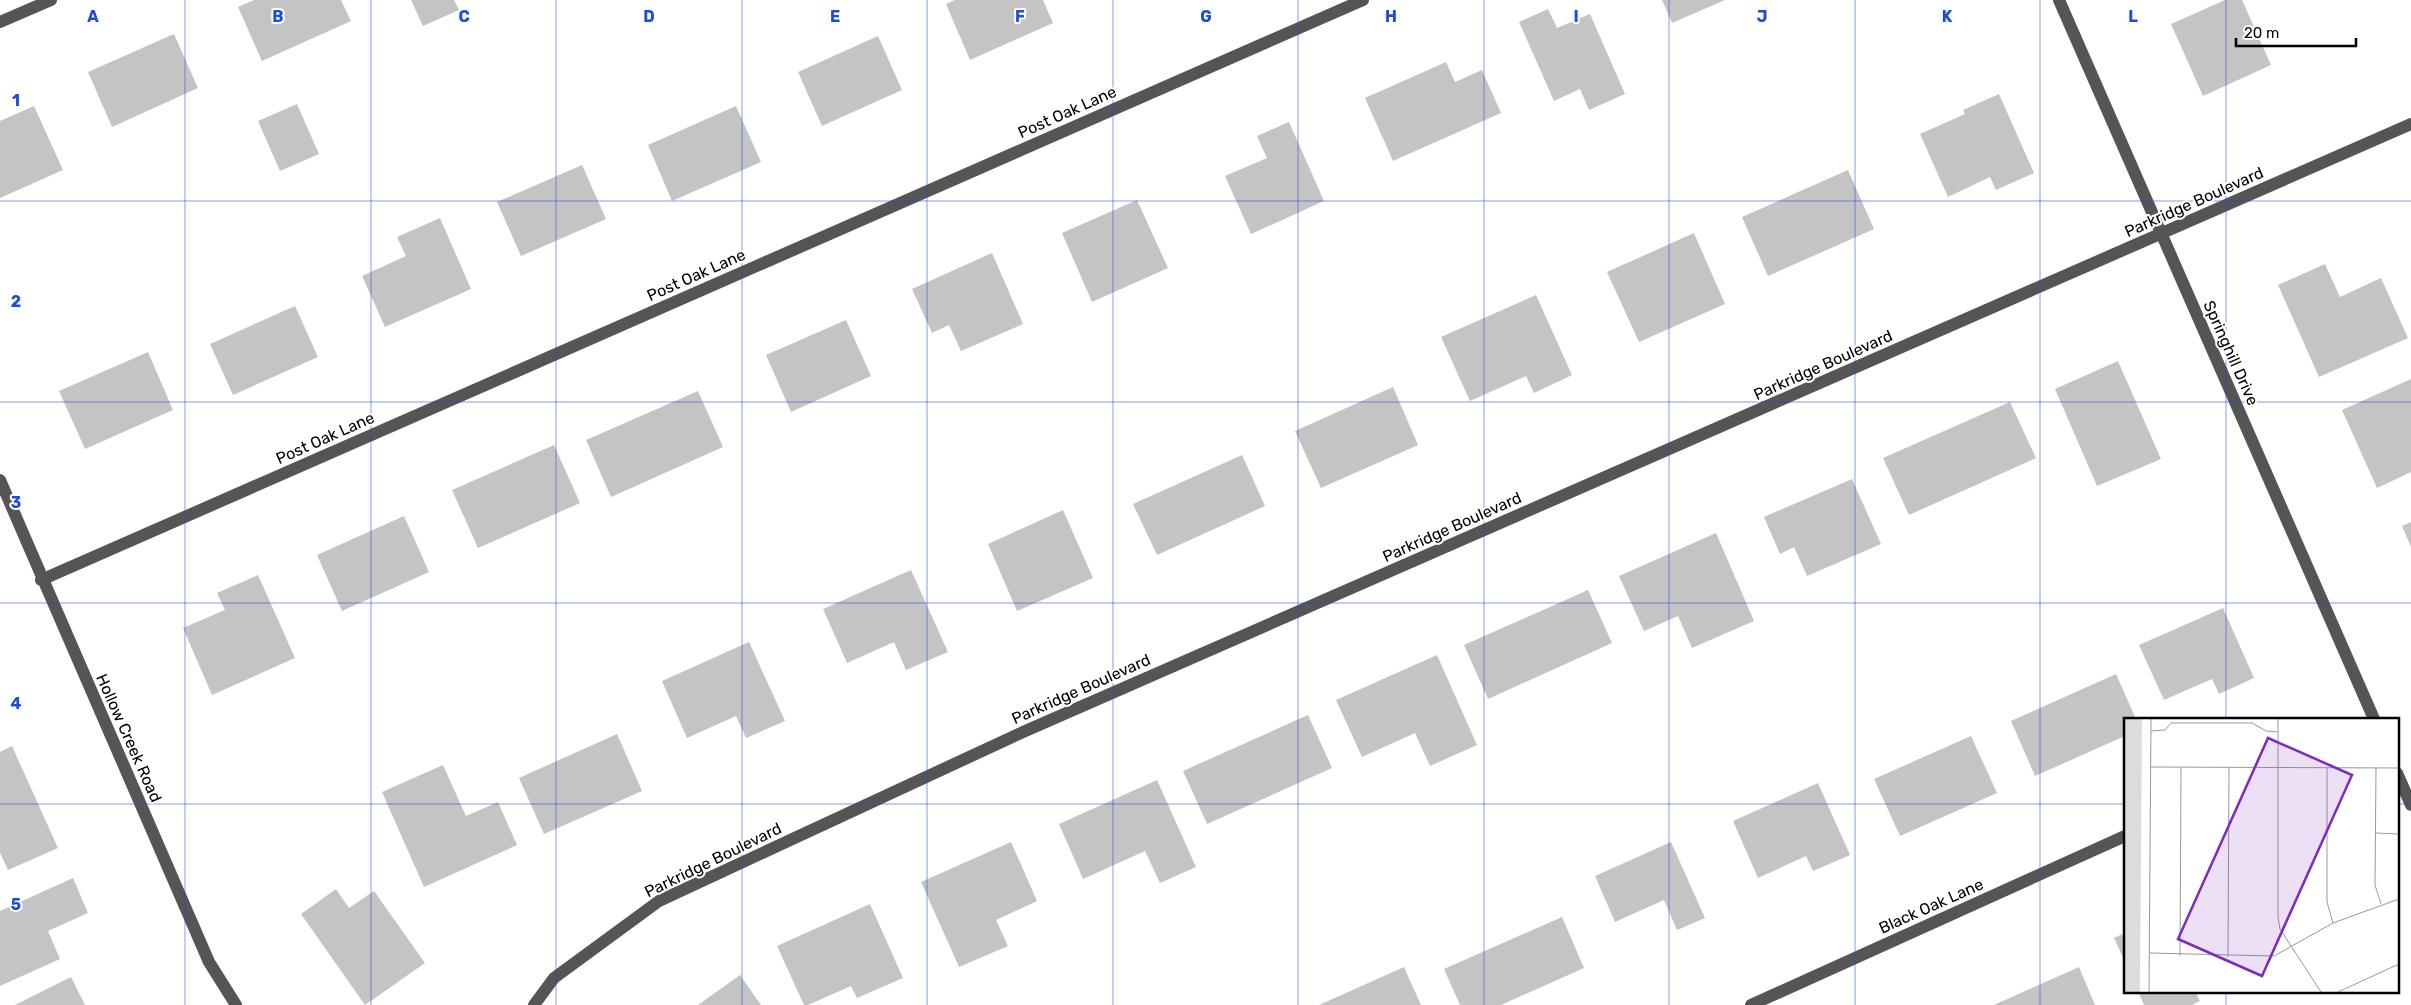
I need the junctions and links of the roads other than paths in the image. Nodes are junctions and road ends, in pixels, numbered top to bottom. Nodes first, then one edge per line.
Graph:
1 (51, 0) edge
2 (1363, 0) edge
3 (2059, 0) edge
4 (0, 22) edge
5 (2411, 124) edge
6 (2161, 235) junction
7 (0, 480) edge
8 (42, 580) junction
9 (2374, 718) edge
10 (2398, 775) edge
11 (2411, 805) edge
12 (2124, 836) edge
13 (236, 1005) edge
14 (534, 1005) edge
15 (1752, 1005) edge

1 - 4 street
2 - 8 street, Post Oak Lane
3 - 6 street, Springhill Drive
5 - 6 street, Parkridge Boulevard
6 - 9 street, Springhill Drive
6 - 14 street, Parkridge Boulevard
7 - 8 street, Hollow Creek Road
8 - 13 street, Hollow Creek Road
10 - 11 street
12 - 15 street, Black Oak Lane

